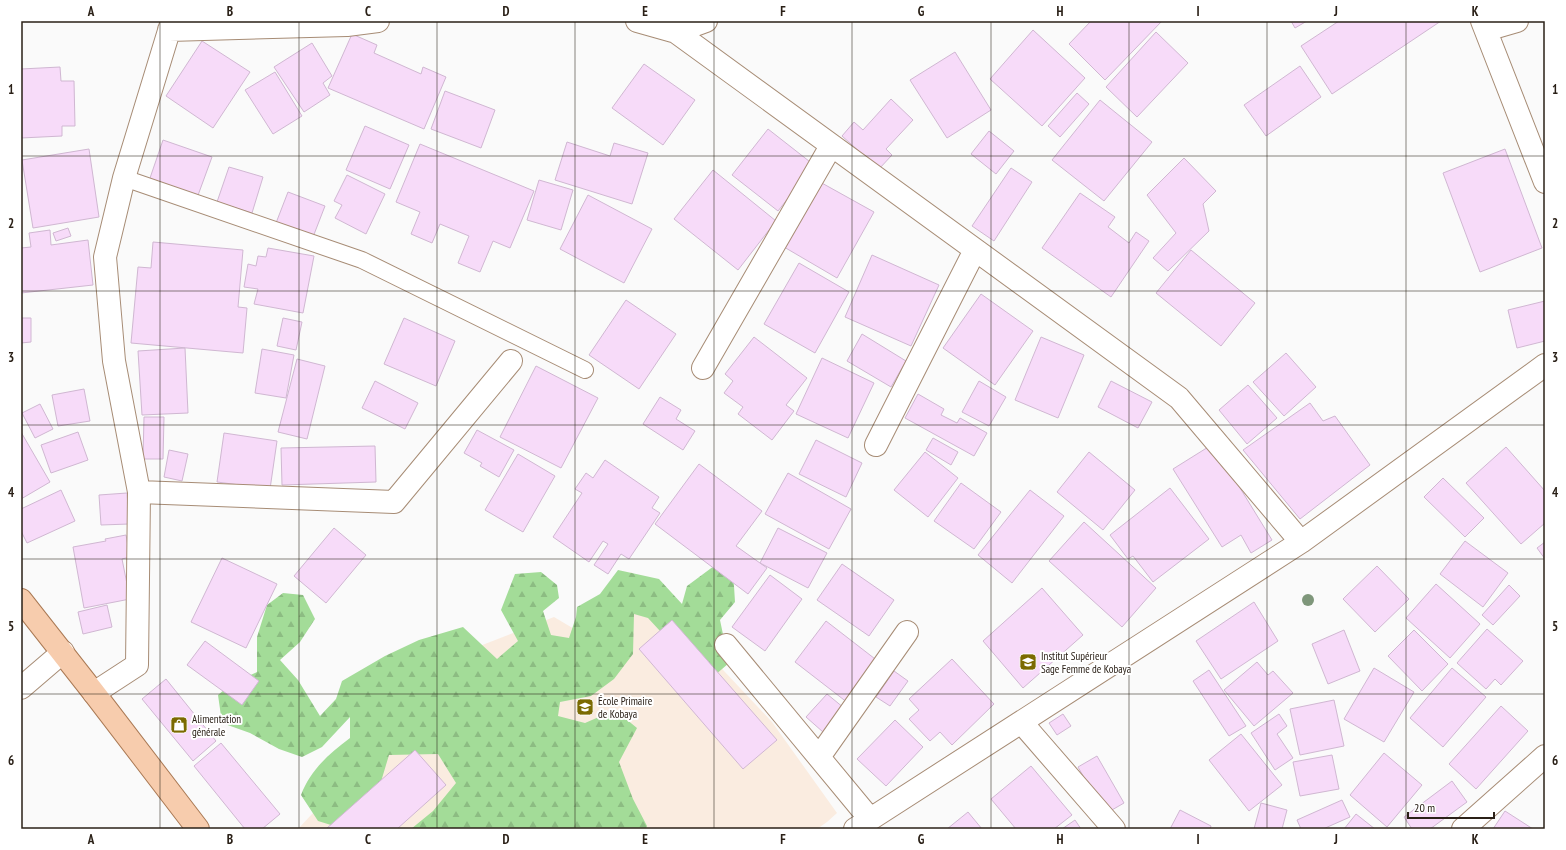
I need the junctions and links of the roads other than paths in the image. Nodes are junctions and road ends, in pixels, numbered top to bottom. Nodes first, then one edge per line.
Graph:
1 (378, 21) edge
2 (637, 21) edge
3 (706, 21) edge
4 (1517, 21) edge
5 (171, 25) edge
6 (1484, 26) edge
7 (676, 32) junction
8 (831, 146) junction
9 (1542, 168) edge
10 (124, 178) junction
11 (974, 250) junction
12 (511, 361) dead end
13 (1545, 365) edge
14 (703, 368) dead end
15 (585, 370) dead end
16 (876, 445) dead end
17 (139, 492) junction
18 (1301, 542) junction
19 (21, 600) edge
20 (907, 632) dead end
21 (726, 645) dead end
22 (62, 652) junction
23 (21, 688) edge
24 (94, 693) junction
25 (1022, 723) junction
26 (1545, 756) edge
27 (819, 757) junction
28 (862, 824) edge
29 (198, 829) edge
30 (1114, 829) edge
31 (1462, 829) edge

1 - 5 street
2 - 7 street
3 - 7 street
4 - 6 street
5 - 10 street
6 - 9 street
7 - 8 street
8 - 11 street
8 - 14 street
10 - 15 lane
10 - 17 street
11 - 16 street
11 - 18 street
12 - 17 street
13 - 18 street
17 - 24 street
18 - 25 street
19 - 22 main road
20 - 27 street
21 - 27 street
22 - 23 street
22 - 24 main road
24 - 29 main road
25 - 28 street
25 - 30 street
26 - 31 street
27 - 28 street

